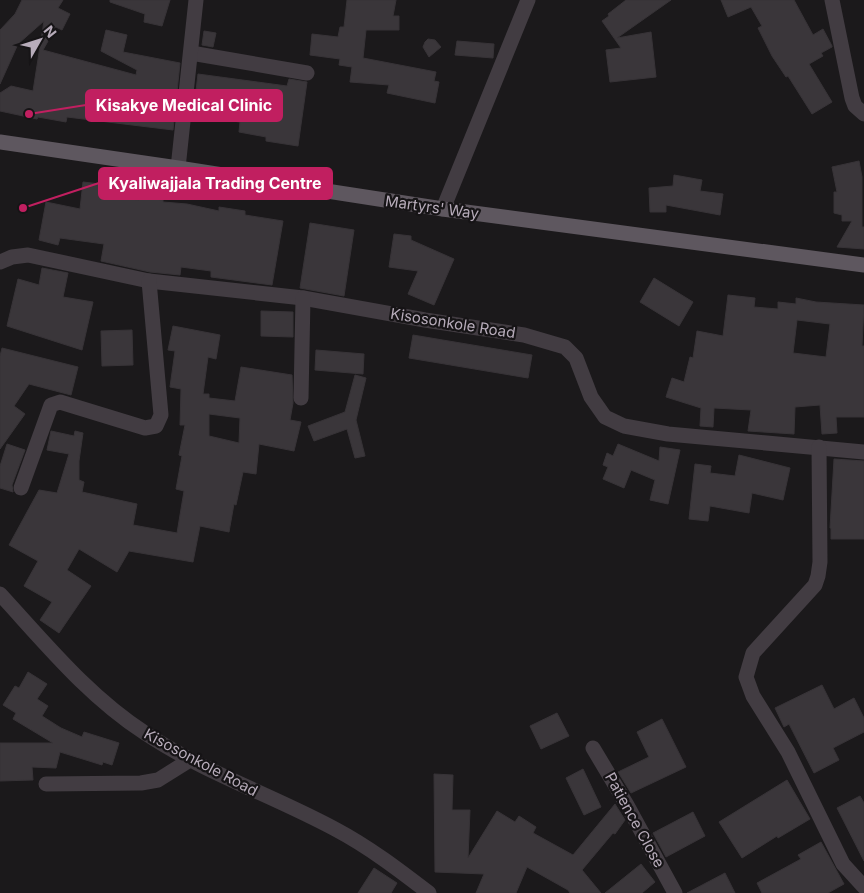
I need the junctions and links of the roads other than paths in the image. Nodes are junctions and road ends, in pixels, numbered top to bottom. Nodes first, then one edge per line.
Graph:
1 (196, 0) edge
2 (528, 0) edge
3 (832, 0) edge
4 (192, 54) junction
5 (307, 73) dead end
6 (864, 114) edge
7 (0, 142) edge
8 (178, 168) junction
9 (444, 209) junction
10 (0, 262) edge
11 (864, 265) edge
12 (149, 281) junction
13 (303, 298) junction
14 (301, 398) dead end
15 (819, 447) junction
16 (864, 452) edge
17 (21, 488) dead end
18 (0, 594) edge
19 (593, 748) dead end
20 (190, 760) junction
21 (46, 784) dead end
22 (864, 887) edge
23 (429, 893) edge
24 (675, 893) edge

1 - 4 street
2 - 9 street
3 - 6 street
4 - 5 street
4 - 8 street
7 - 8 main road, Martyrs' Way
8 - 9 main road, Martyrs' Way
9 - 11 main road, Martyrs' Way
10 - 12 street, Kisosonkole Road
12 - 13 street, Kisosonkole Road
12 - 17 street
13 - 14 street
13 - 15 street, Kisosonkole Road
15 - 16 street, Kisosonkole Road
15 - 22 street
18 - 20 street, Kisosonkole Road
19 - 24 street, Patience Close
20 - 21 street
20 - 23 street, Kisosonkole Road

